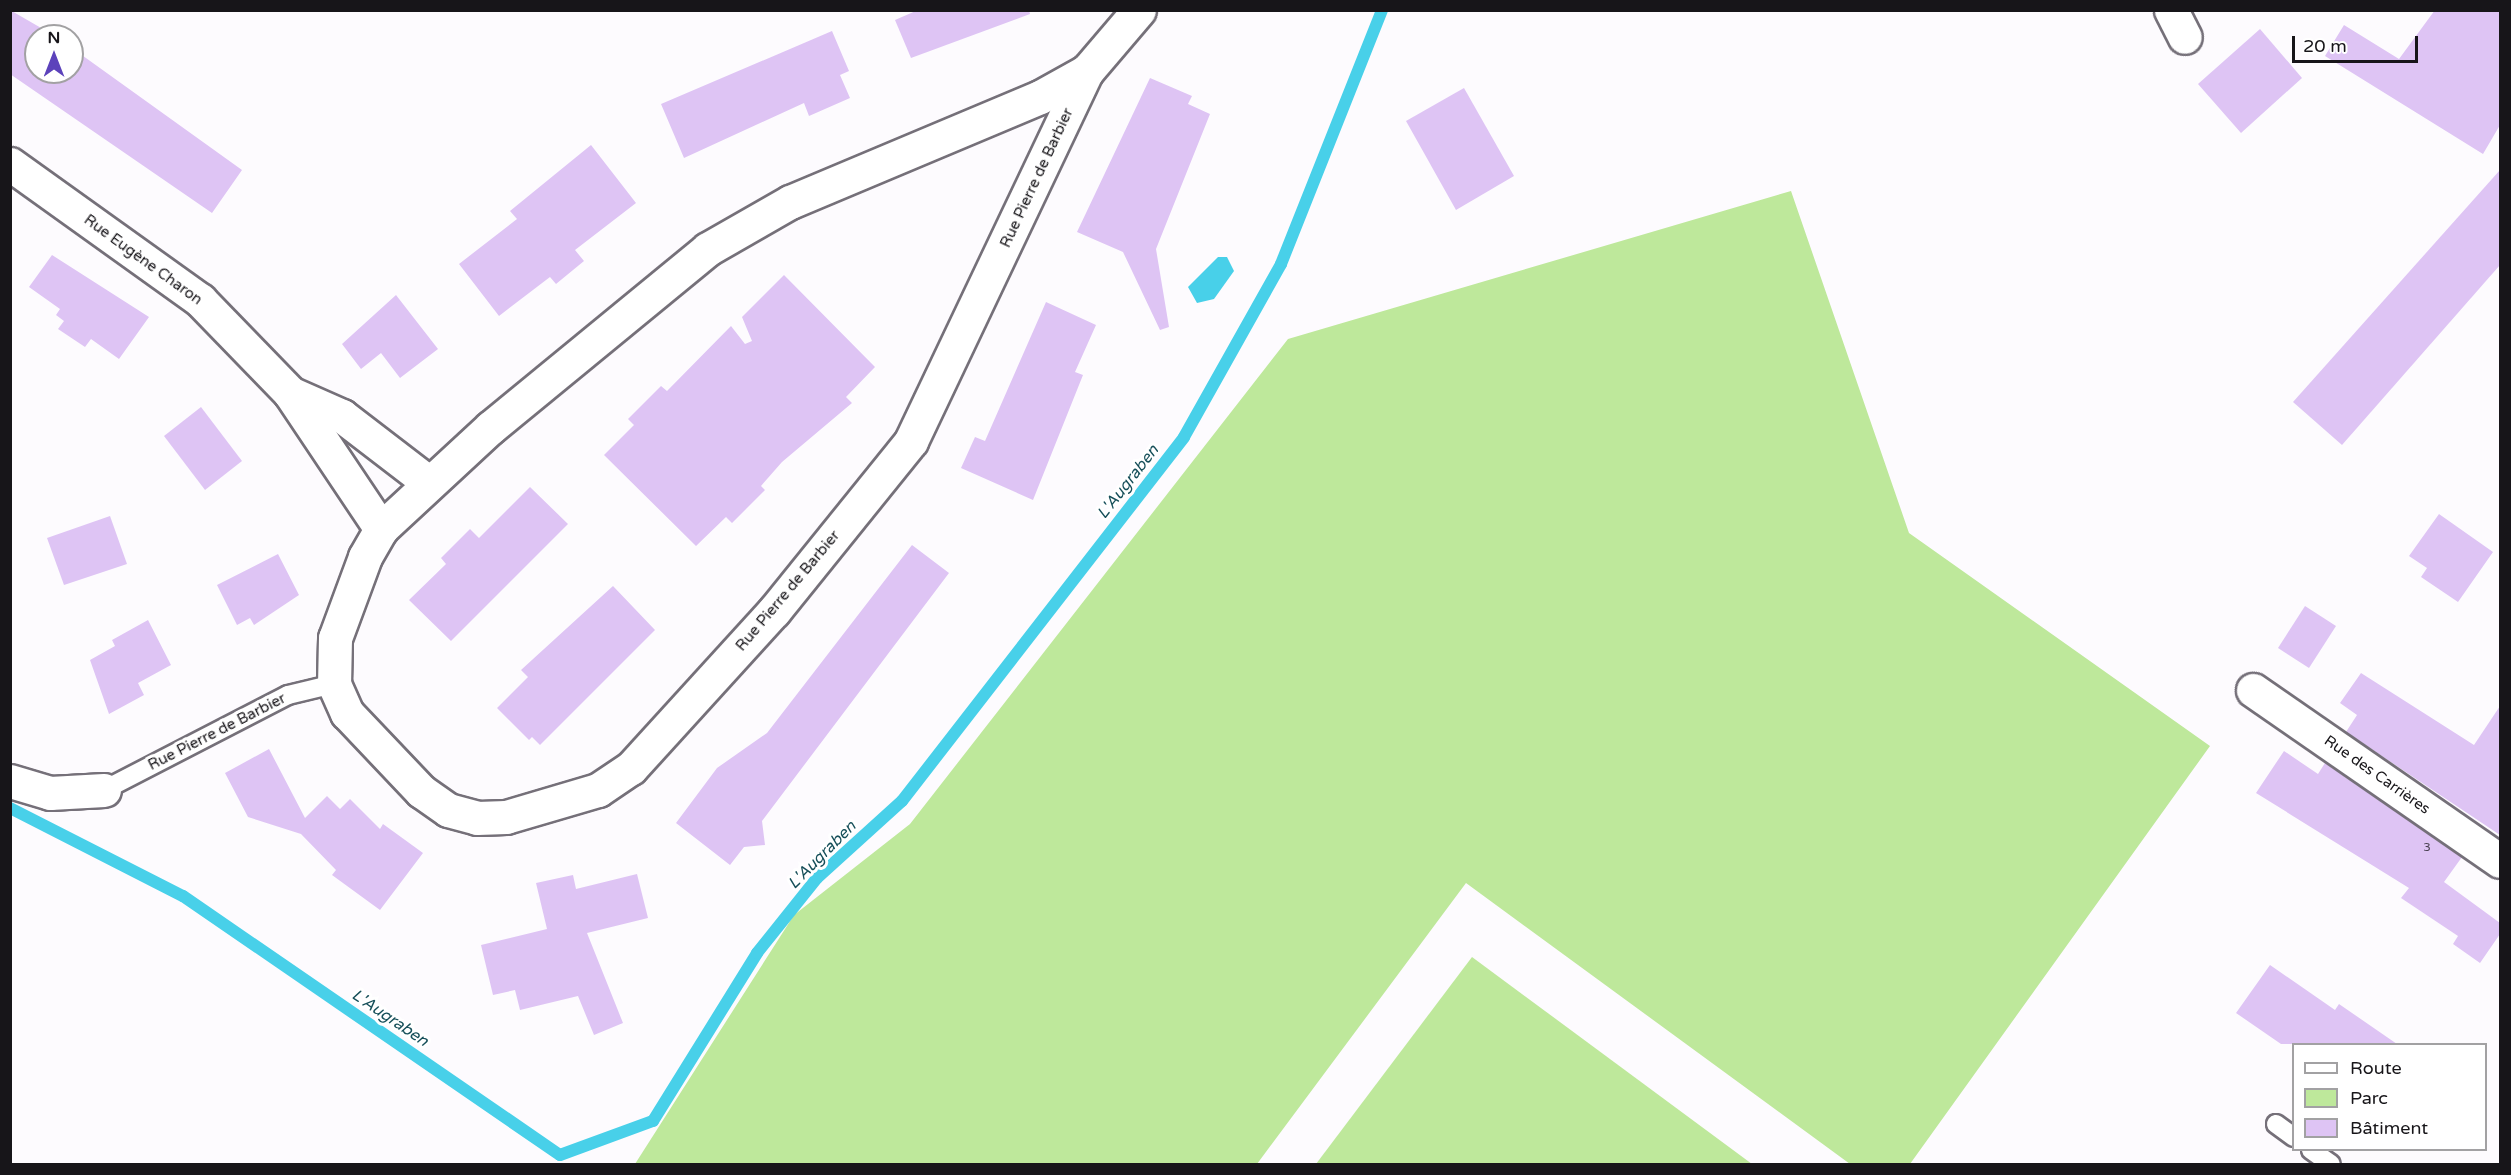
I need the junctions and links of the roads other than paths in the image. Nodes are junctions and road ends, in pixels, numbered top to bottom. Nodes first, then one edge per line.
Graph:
1 (1139, 10) edge
2 (1087, 72) junction
3 (10, 164) edge
4 (290, 393) junction
5 (428, 482) junction
6 (381, 529) junction
7 (334, 684) junction
8 (2253, 690) dead end
9 (10, 781) edge
10 (104, 790) joint
11 (2500, 861) edge
12 (2276, 1124) dead end
13 (2292, 1136) edge
14 (2314, 1151) edge
15 (2331, 1164) edge

1 - 2 street, Rue Pierre de Barbier
2 - 5 street, Rue Pierre de Barbier
2 - 7 street, Rue Pierre de Barbier
3 - 4 street, Rue Eugène Charon
4 - 5 street, Rue Eugène Charon
4 - 6 street, Rue Eugène Charon
5 - 6 street, Rue Pierre de Barbier
6 - 7 street, Rue Pierre de Barbier
7 - 10 lane, Rue Pierre de Barbier
8 - 11 street, Rue des Carrières
9 - 10 street
12 - 13 lane
14 - 15 lane

